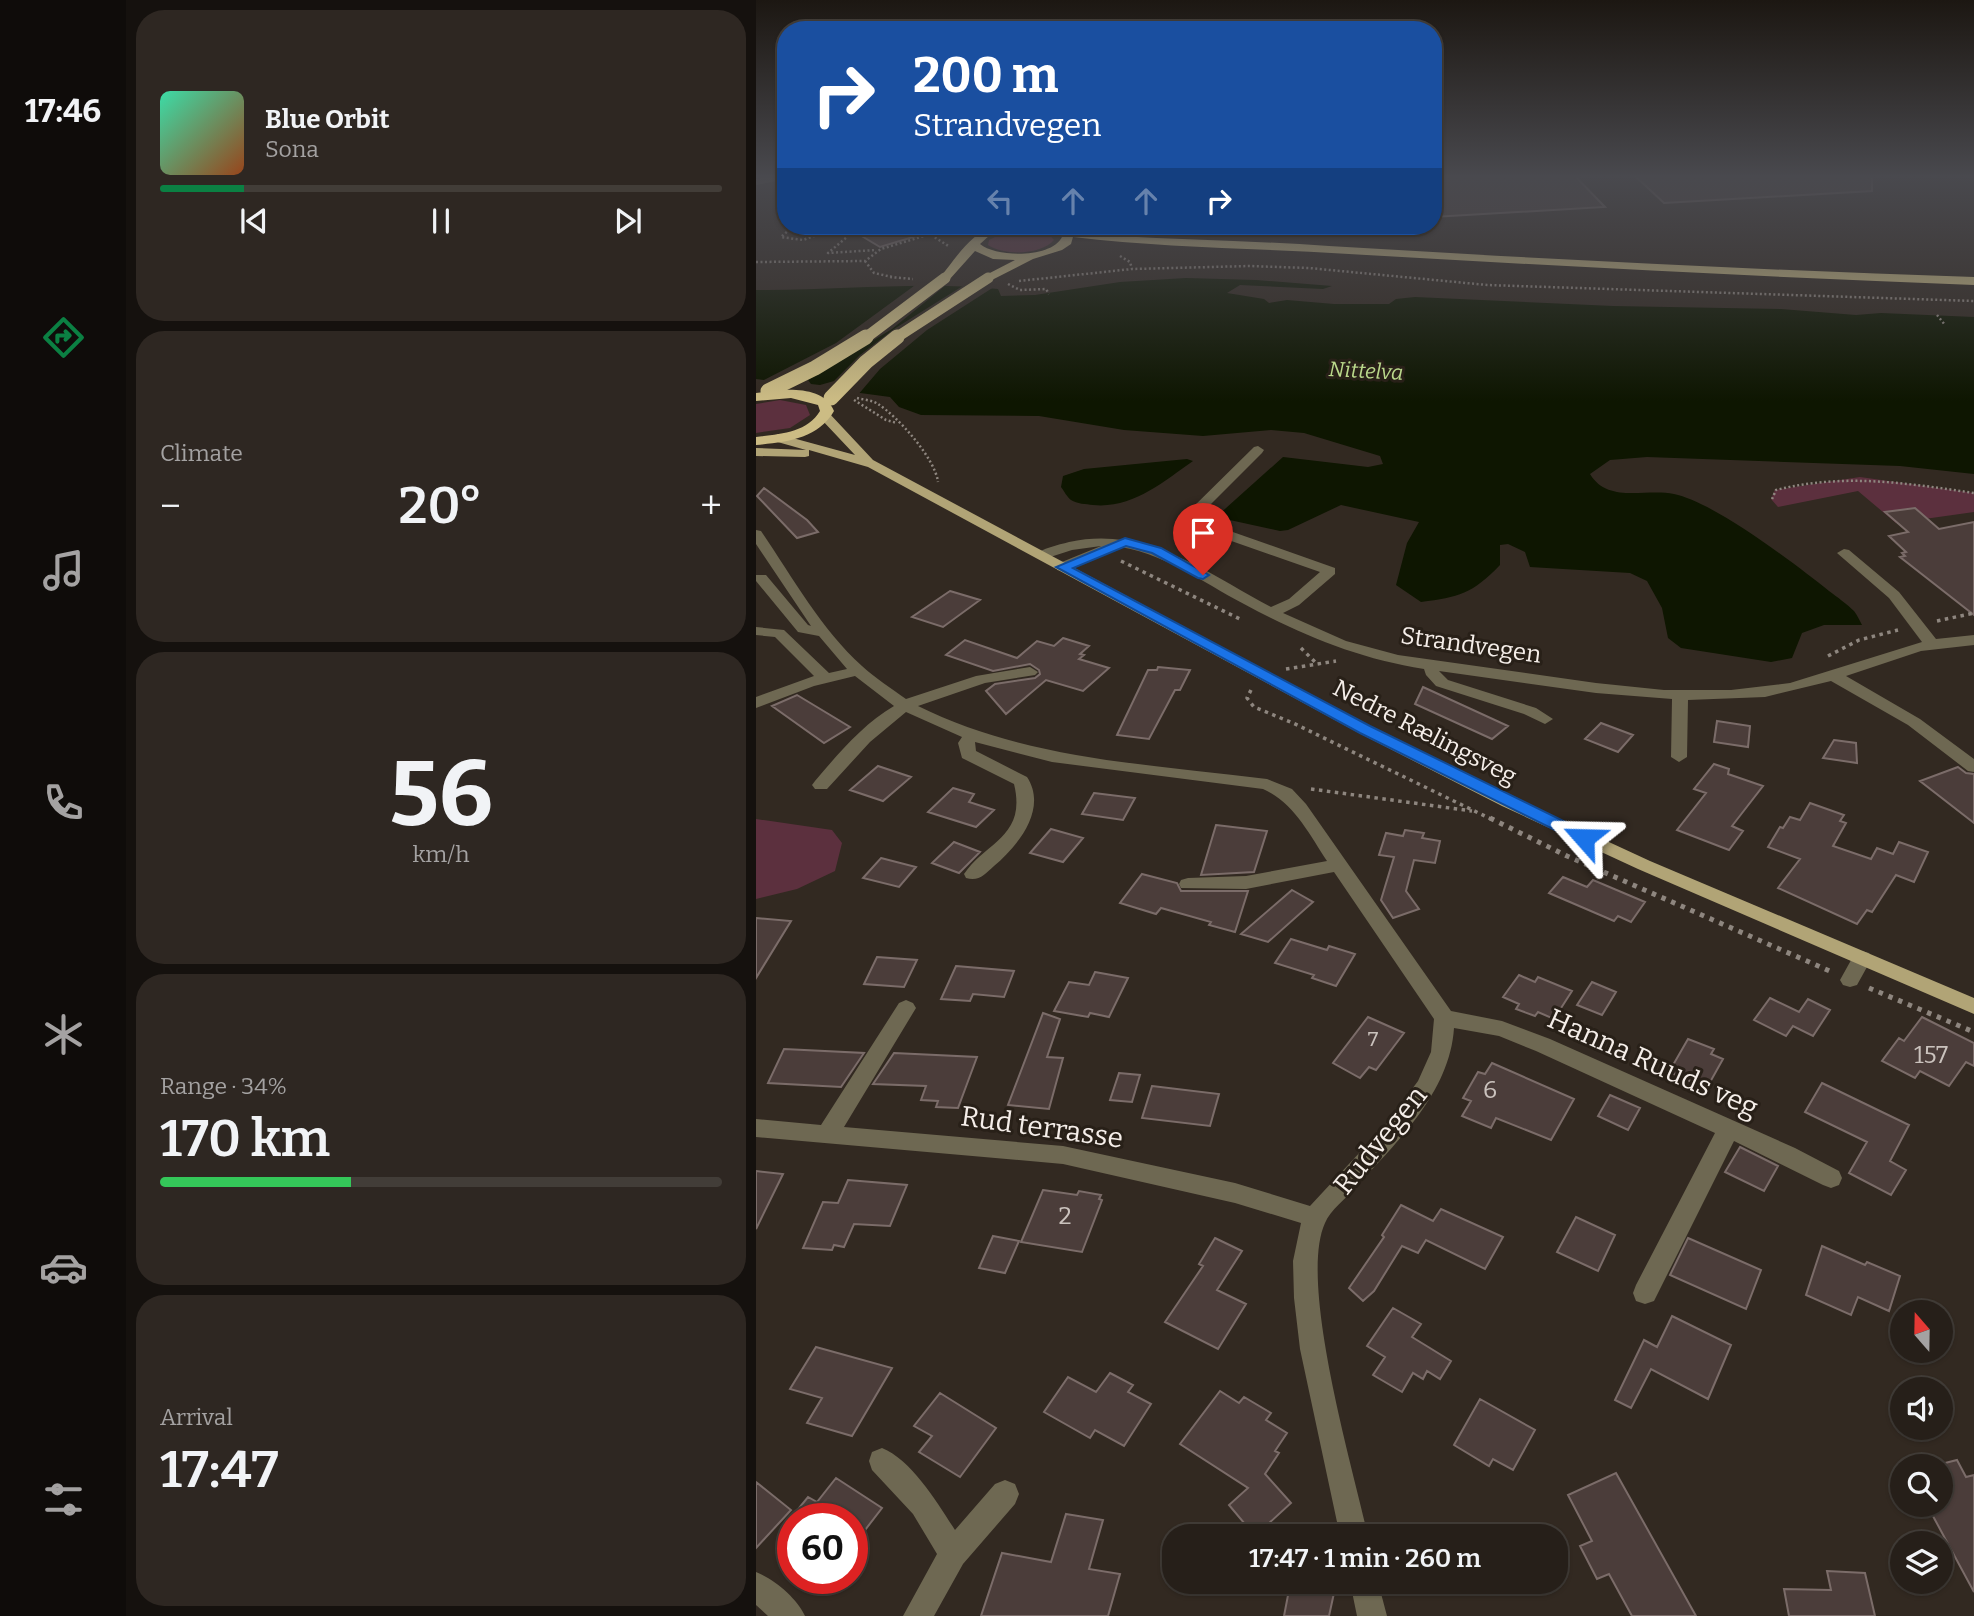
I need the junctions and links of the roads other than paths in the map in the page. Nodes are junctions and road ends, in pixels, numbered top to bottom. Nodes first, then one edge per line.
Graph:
1 (966, 250) edge
2 (980, 250) edge
3 (1058, 250) edge
4 (1332, 250) edge
5 (1051, 251) joint
6 (1035, 255) junction
7 (1974, 280) edge
8 (760, 395) edge
9 (828, 407) junction
10 (778, 438) junction
11 (756, 440) edge
12 (1258, 450) dead end
13 (756, 452) edge
14 (844, 456) junction
15 (872, 464) junction
16 (756, 534) edge
17 (1125, 542) junction
18 (1844, 553) dead end
19 (1041, 556) junction
20 (1062, 567) junction
21 (761, 578) dead end
22 (1272, 612) junction
23 (756, 631) edge
24 (826, 632) junction
25 (1974, 640) edge
26 (1932, 644) junction
27 (1433, 665) junction
28 (859, 671) junction
29 (1030, 672) dead end
30 (1833, 675) junction
31 (825, 678) junction
32 (1680, 694) junction
33 (756, 704) edge
34 (906, 705) junction
35 (1545, 719) dead end
36 (971, 735) junction
37 (1679, 757) dead end
38 (1974, 767) edge
39 (821, 785) dead end
40 (1338, 865) junction
41 (973, 874) dead end
42 (1188, 884) dead end
43 (1862, 958) junction
44 (1850, 980) road end
45 (1974, 1006) edge
46 (906, 1008) dead end
47 (1444, 1018) junction
48 (756, 1128) edge
49 (1728, 1130) junction
50 (828, 1133) junction
51 (1831, 1178) dead end
52 (1314, 1218) junction
53 (1645, 1293) dead end
54 (881, 1461) dead end
55 (1005, 1494) dead end
56 (1351, 1524) edge
57 (953, 1553) junction
58 (756, 1586) edge
59 (1367, 1594) edge
60 (790, 1616) edge
61 (918, 1616) edge
62 (1372, 1616) edge

1 - 8 highway, bridge
2 - 6 highway
3 - 5 highway
4 - 7 highway
5 - 6 highway
6 - 9 highway, bridge
8 - 9 highway
9 - 10 highway
9 - 15 main road, Nedre Rælingsveg
10 - 11 highway
10 - 14 main road, Nedre Rælingsveg
12 - 22 street
13 - 14 main road
14 - 15 main road, Nedre Rælingsveg
15 - 19 main road, Nedre Rælingsveg
16 - 24 street
17 - 19 street, Strandvegen
17 - 20 street
17 - 22 street, Strandvegen
18 - 26 street
19 - 20 main road, Nedre Rælingsveg
20 - 43 main road, Nedre Rælingsveg
21 - 24 street
22 - 27 street, Strandvegen
23 - 31 street
24 - 28 street
25 - 26 street, Strandvegen
26 - 30 street, Strandvegen
27 - 32 street, Strandvegen
27 - 35 street
28 - 31 street
28 - 34 street
29 - 34 street
30 - 32 street, Strandvegen
30 - 38 street
31 - 33 street
32 - 37 street
34 - 36 street
34 - 39 street
36 - 40 street
36 - 41 street
40 - 42 street
40 - 47 street
43 - 44 street
43 - 45 main road, Nedre Rælingsveg
46 - 50 street
47 - 49 street, Hanna Ruuds veg
47 - 52 street, Rudvegen
48 - 50 street, Rud terrasse
49 - 51 street, Hanna Ruuds veg
49 - 53 street
50 - 52 street, Rud terrasse
52 - 56 street
54 - 57 street
55 - 57 street
57 - 61 street
58 - 60 street
59 - 62 street

